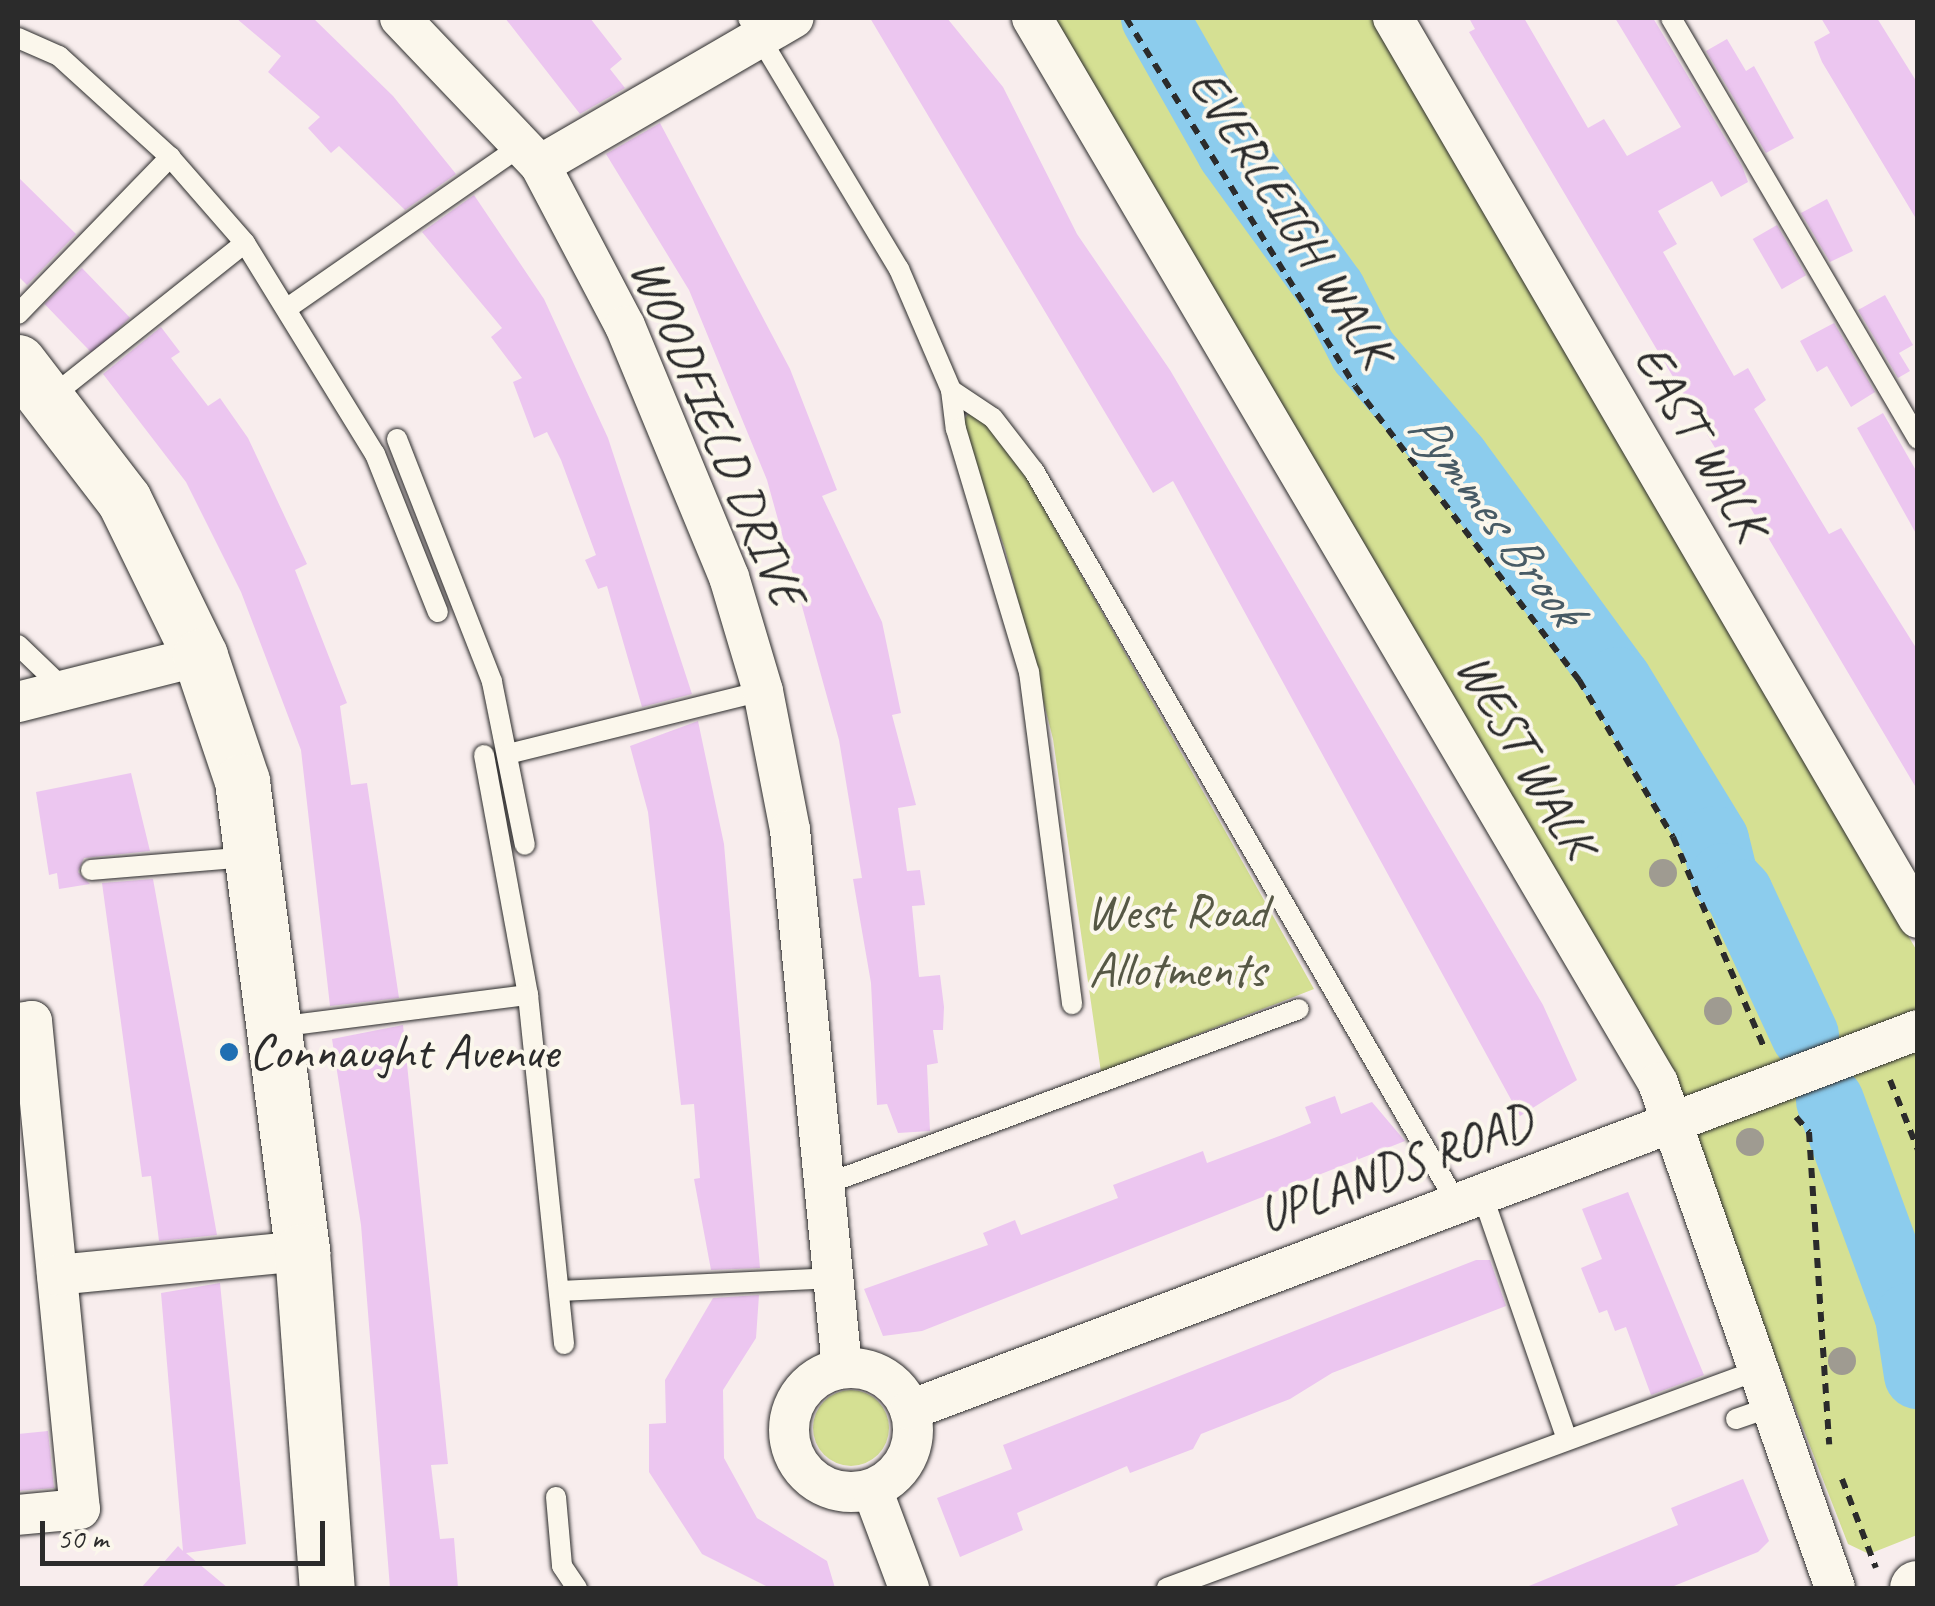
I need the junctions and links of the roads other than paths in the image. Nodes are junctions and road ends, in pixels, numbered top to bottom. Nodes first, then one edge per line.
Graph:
1 (400, 18) edge
2 (1032, 18) edge
3 (1393, 18) edge
4 (1671, 18) edge
5 (768, 23) edge
6 (18, 38) edge
7 (531, 155) junction
8 (170, 158) junction
9 (246, 242) junction
10 (288, 308) junction
11 (18, 314) edge
12 (34, 380) edge
13 (952, 390) junction
14 (397, 439) dead end
15 (1918, 439) edge
16 (438, 612) dead end
17 (18, 645) edge
18 (200, 656) junction
19 (65, 690) junction
20 (763, 691) junction
21 (18, 702) edge
22 (484, 754) dead end
23 (508, 754) junction
24 (525, 845) dead end
25 (254, 856) junction
26 (91, 870) dead end
27 (1918, 918) edge
28 (528, 995) junction
29 (1072, 1004) dead end
30 (1299, 1009) dead end
31 (18, 1023) edge
32 (277, 1027) junction
33 (1918, 1030) edge
34 (1668, 1121) junction
35 (826, 1184) junction
36 (1469, 1198) junction
37 (302, 1251) junction
38 (57, 1276) junction
39 (836, 1278) junction
40 (559, 1291) junction
41 (564, 1344) dead end
42 (842, 1368) junction
43 (1767, 1388) junction
44 (910, 1410) junction
45 (1736, 1419) dead end
46 (1566, 1438) junction
47 (872, 1489) junction
48 (556, 1497) dead end
49 (18, 1516) edge
50 (327, 1588) edge
51 (577, 1588) edge
52 (909, 1588) edge
53 (1167, 1588) edge
54 (1836, 1588) edge

1 - 7 street, WOODFIELD DRIVE
2 - 34 street, WEST WALK
3 - 27 street, EAST WALK
4 - 15 lane
5 - 7 street
5 - 13 lane
6 - 8 lane
7 - 10 lane
7 - 20 street, WOODFIELD DRIVE
8 - 9 lane
8 - 11 lane
9 - 10 lane
9 - 12 lane
10 - 16 lane
12 - 18 street
13 - 29 lane
13 - 36 lane
14 - 23 lane
17 - 19 lane
18 - 19 street
18 - 25 street
19 - 21 street
20 - 23 lane
20 - 35 street, WOODFIELD DRIVE
22 - 28 lane
23 - 24 lane
25 - 26 lane
25 - 32 street
28 - 32 lane
28 - 40 lane
30 - 35 lane
31 - 38 street
32 - 37 street
33 - 34 street, UPLANDS ROAD
34 - 36 street, UPLANDS ROAD
34 - 43 street, WEST WALK
35 - 39 street, WOODFIELD DRIVE
36 - 44 street, UPLANDS ROAD
36 - 46 lane
37 - 38 street
37 - 50 street
38 - 49 street
39 - 40 lane
39 - 42 street, WOODFIELD DRIVE
40 - 41 lane
42 - 44 street
42 - 47 street
43 - 45 lane
43 - 46 lane
43 - 54 street, WEST WALK
44 - 47 street
46 - 53 lane
47 - 52 street
48 - 51 lane

